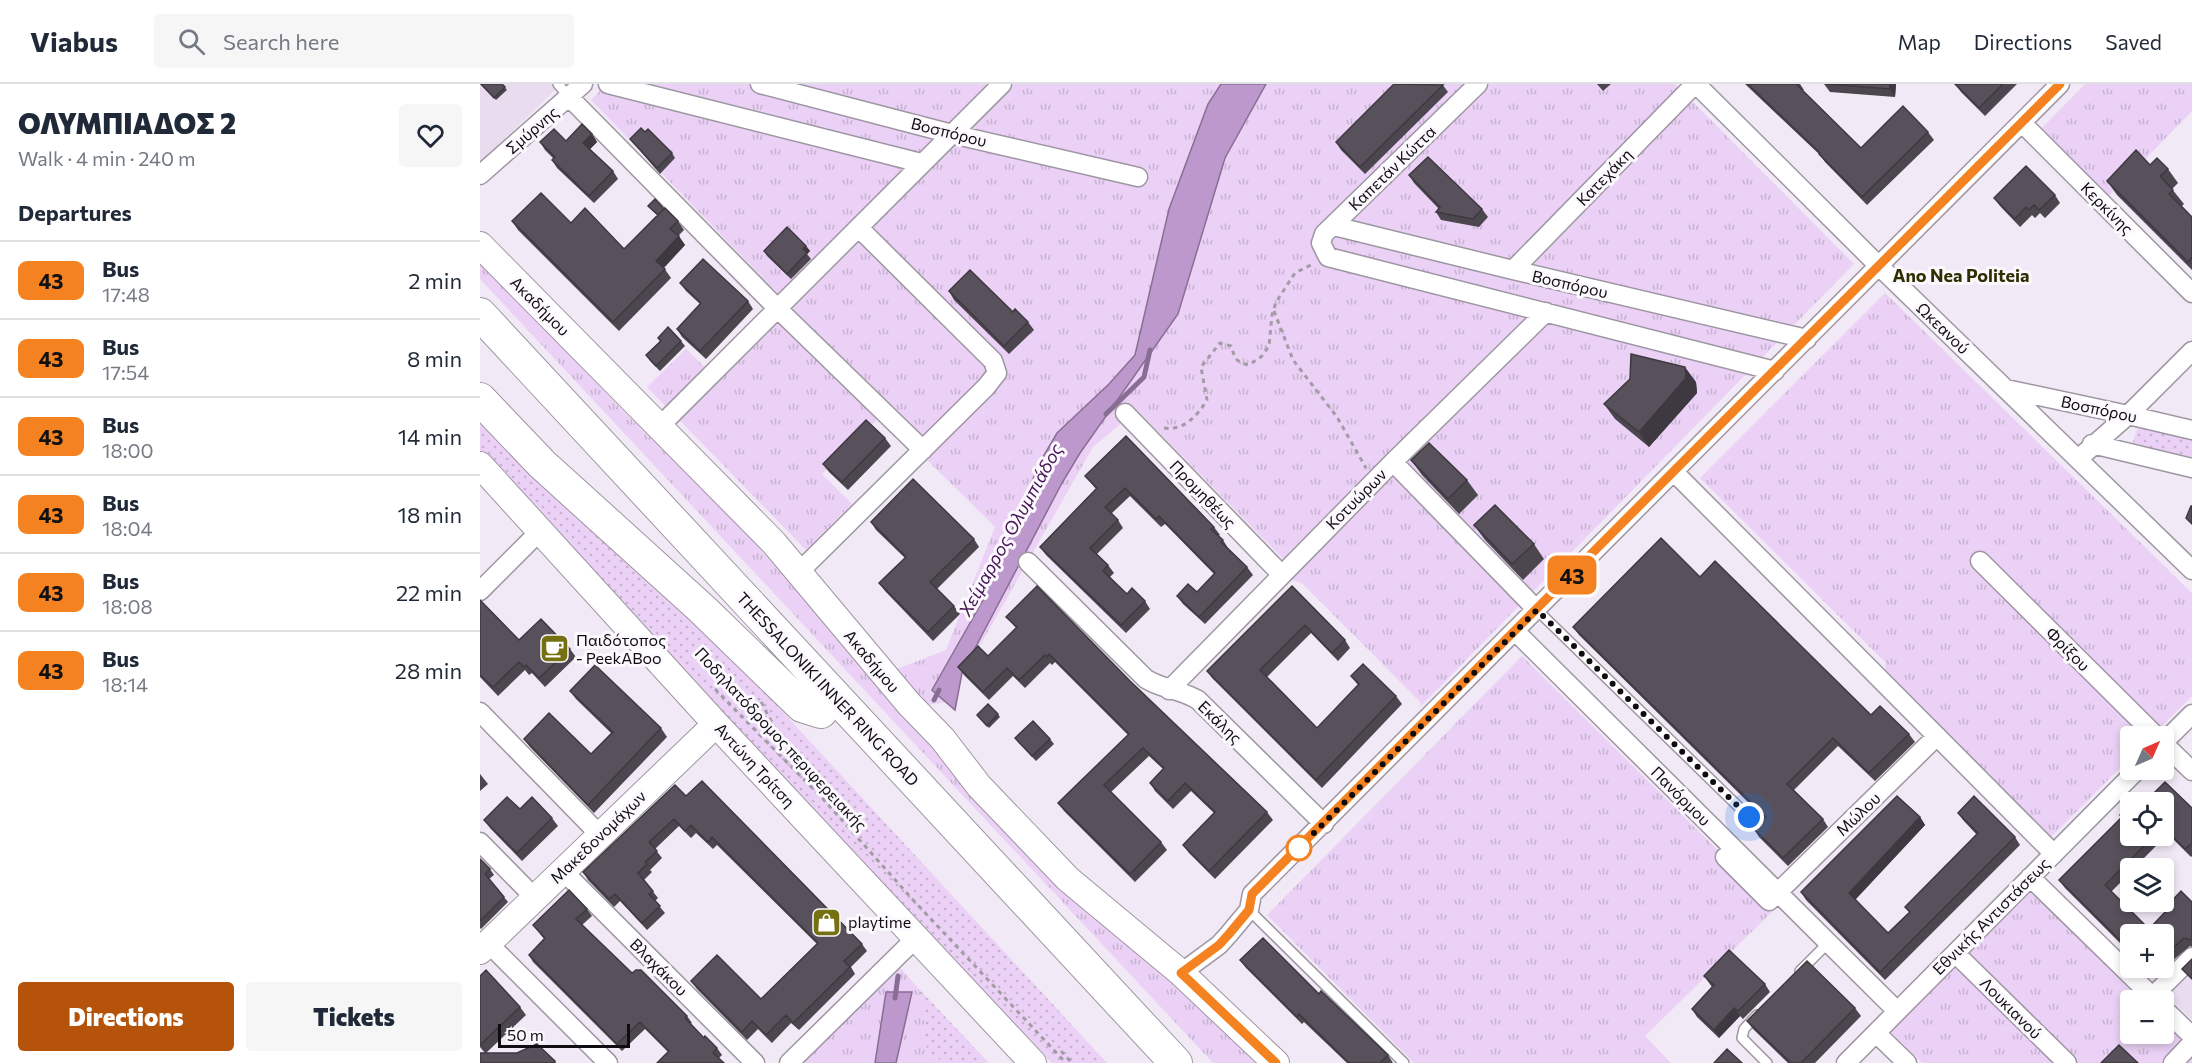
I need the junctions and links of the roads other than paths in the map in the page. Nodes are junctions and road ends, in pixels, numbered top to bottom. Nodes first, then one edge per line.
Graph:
1 (583, 84) edge
2 (608, 84) edge
3 (760, 84) edge
4 (1002, 84) edge
5 (1478, 84) edge
6 (1695, 84) edge
7 (2060, 84) edge
8 (564, 90) edge
9 (2022, 123) junction
10 (952, 134) junction
11 (921, 163) junction
12 (480, 175) edge
13 (1138, 177) dead end
14 (1334, 226) junction
15 (859, 228) junction
16 (480, 245) edge
17 (1328, 257) joint
18 (1879, 266) junction
19 (1513, 270) junction
20 (2192, 292) edge
21 (778, 309) junction
22 (1545, 312) junction
23 (480, 314) edge
24 (1807, 339) junction
25 (480, 345) edge
26 (2192, 351) edge
27 (1775, 370) junction
28 (2006, 389) junction
29 (480, 399) edge
30 (2128, 415) junction
31 (1129, 417) road end
32 (660, 426) junction
33 (2192, 430) edge
34 (2092, 444) junction
35 (923, 450) junction
36 (2078, 459) junction
37 (1393, 462) junction
38 (480, 465) edge
39 (2192, 468) edge
40 (1674, 472) junction
41 (540, 531) junction
42 (1980, 561) dead end
43 (1028, 562) dead end
44 (2192, 570) edge
45 (799, 572) junction
46 (1281, 574) junction
47 (480, 591) edge
48 (1537, 610) junction
49 (1515, 631) junction
50 (1169, 690) junction
51 (480, 712) edge
52 (821, 712) junction
53 (2192, 714) edge
54 (716, 724) junction
55 (2146, 726) edge
56 (2174, 732) edge
57 (1938, 736) junction
58 (2174, 754) edge
59 (2192, 771) edge
60 (2127, 780) edge
61 (1749, 817) dead end
62 (1324, 824) junction
63 (600, 835) junction
64 (480, 842) edge
65 (2054, 854) junction
66 (563, 871) junction
67 (2030, 877) junction
68 (1778, 891) junction
69 (535, 898) junction
70 (1249, 910) junction
71 (917, 937) junction
72 (1828, 943) junction
73 (484, 947) edge
74 (1955, 953) junction
75 (2192, 957) edge
76 (1181, 973) junction
77 (1796, 975) edge
78 (2145, 990) edge
79 (2166, 990) edge
80 (1764, 1008) edge
81 (1897, 1011) junction
82 (2174, 1019) edge
83 (1876, 1032) junction
84 (2192, 1036) edge
85 (2192, 1043) edge
86 (608, 1063) edge
87 (755, 1063) edge
88 (789, 1063) edge
89 (1033, 1063) edge
90 (1146, 1063) edge
91 (1176, 1063) edge
92 (1276, 1063) edge
93 (1404, 1063) edge
94 (1767, 1063) edge
95 (1846, 1063) edge
96 (1907, 1063) edge
97 (2067, 1063) edge
98 (2173, 1063) edge

1 - 8 street, Σμύρνης
2 - 11 street
3 - 10 street, Βοσπόρου
4 - 10 street
5 - 14 street, Καπετάν Κώττα
6 - 18 street, Ωκεανού
6 - 19 street, Κατεχάκη
7 - 9 street
8 - 12 street, Σμύρνης
8 - 21 street
9 - 18 street
9 - 20 street, Κερκίνης
10 - 11 street
10 - 13 street, Βοσπόρου
11 - 15 street
14 - 17 street, Καπετάν Κώττα
14 - 19 street, Βοσπόρου
15 - 21 street
15 - 35 street
16 - 32 street, Ακαδήμου
17 - 22 street, Βοσπόρου
18 - 24 street
18 - 28 street, Ωκεανού
19 - 24 street, Βοσπόρου
21 - 32 street
21 - 35 street
22 - 27 street, Βοσπόρου
22 - 37 street, Κοτυώρων
23 - 91 highway, THESSALONIKI INNER RING ROAD
24 - 27 street
25 - 52 highway, THESSALONIKI INNER RING ROAD
26 - 30 street
27 - 40 street
28 - 30 street, Βοσπόρου
28 - 36 street, Ωκεανού
29 - 52 highway
30 - 33 street, Βοσπόρου
30 - 34 street
31 - 46 street, Προμηθέως
32 - 45 street, Ακαδήμου
34 - 36 street
34 - 39 street
35 - 45 street
36 - 44 street, Ωκεανού
37 - 46 street, Κοτυώρων
37 - 48 street
38 - 41 street, Αντώνη Τρίτση
40 - 48 street
40 - 57 street
41 - 47 street
41 - 54 street, Αντώνη Τρίτση
42 - 55 street, Φρίξου
43 - 50 street, Εκάλης
45 - 76 street, Ακαδήμου
46 - 50 street, Κοτυώρων
48 - 49 street
48 - 61 lane
49 - 62 street
49 - 68 street, Πανόρμου
50 - 62 street, Εκάλης
51 - 63 street
52 - 90 highway, THESSALONIKI INNER RING ROAD
53 - 56 street
54 - 63 street, Μακεδονομάχων
54 - 71 street, Αντώνη Τρίτση
57 - 65 street
57 - 68 street, Μώλου
58 - 59 street
60 - 65 street, Εθνικής Αντιστάσεως
62 - 70 street
63 - 66 street, Μακεδονομάχων
64 - 69 street
65 - 67 street, Εθνικής Αντιστάσεως
66 - 69 street, Μακεδονομάχων
66 - 87 street, Βλαχάκου
67 - 74 street, Εθνικής Αντιστάσεως
67 - 78 street
68 - 72 street, Πανόρμου
69 - 73 street, Μακεδονομάχων
70 - 76 street
70 - 93 lane
71 - 88 street
71 - 89 street, Αντώνη Τρίτση
72 - 77 lane
72 - 81 street, Πανόρμου
73 - 86 street
74 - 81 street, Εθνικής Αντιστάσεως
74 - 97 street, Λουκιανού
75 - 79 street
76 - 92 street, Ακαδήμου
80 - 94 lane
81 - 83 street, Εθνικής Αντιστάσεως
82 - 84 street
83 - 95 street, Εθνικής Αντιστάσεως
83 - 96 street
85 - 98 street

